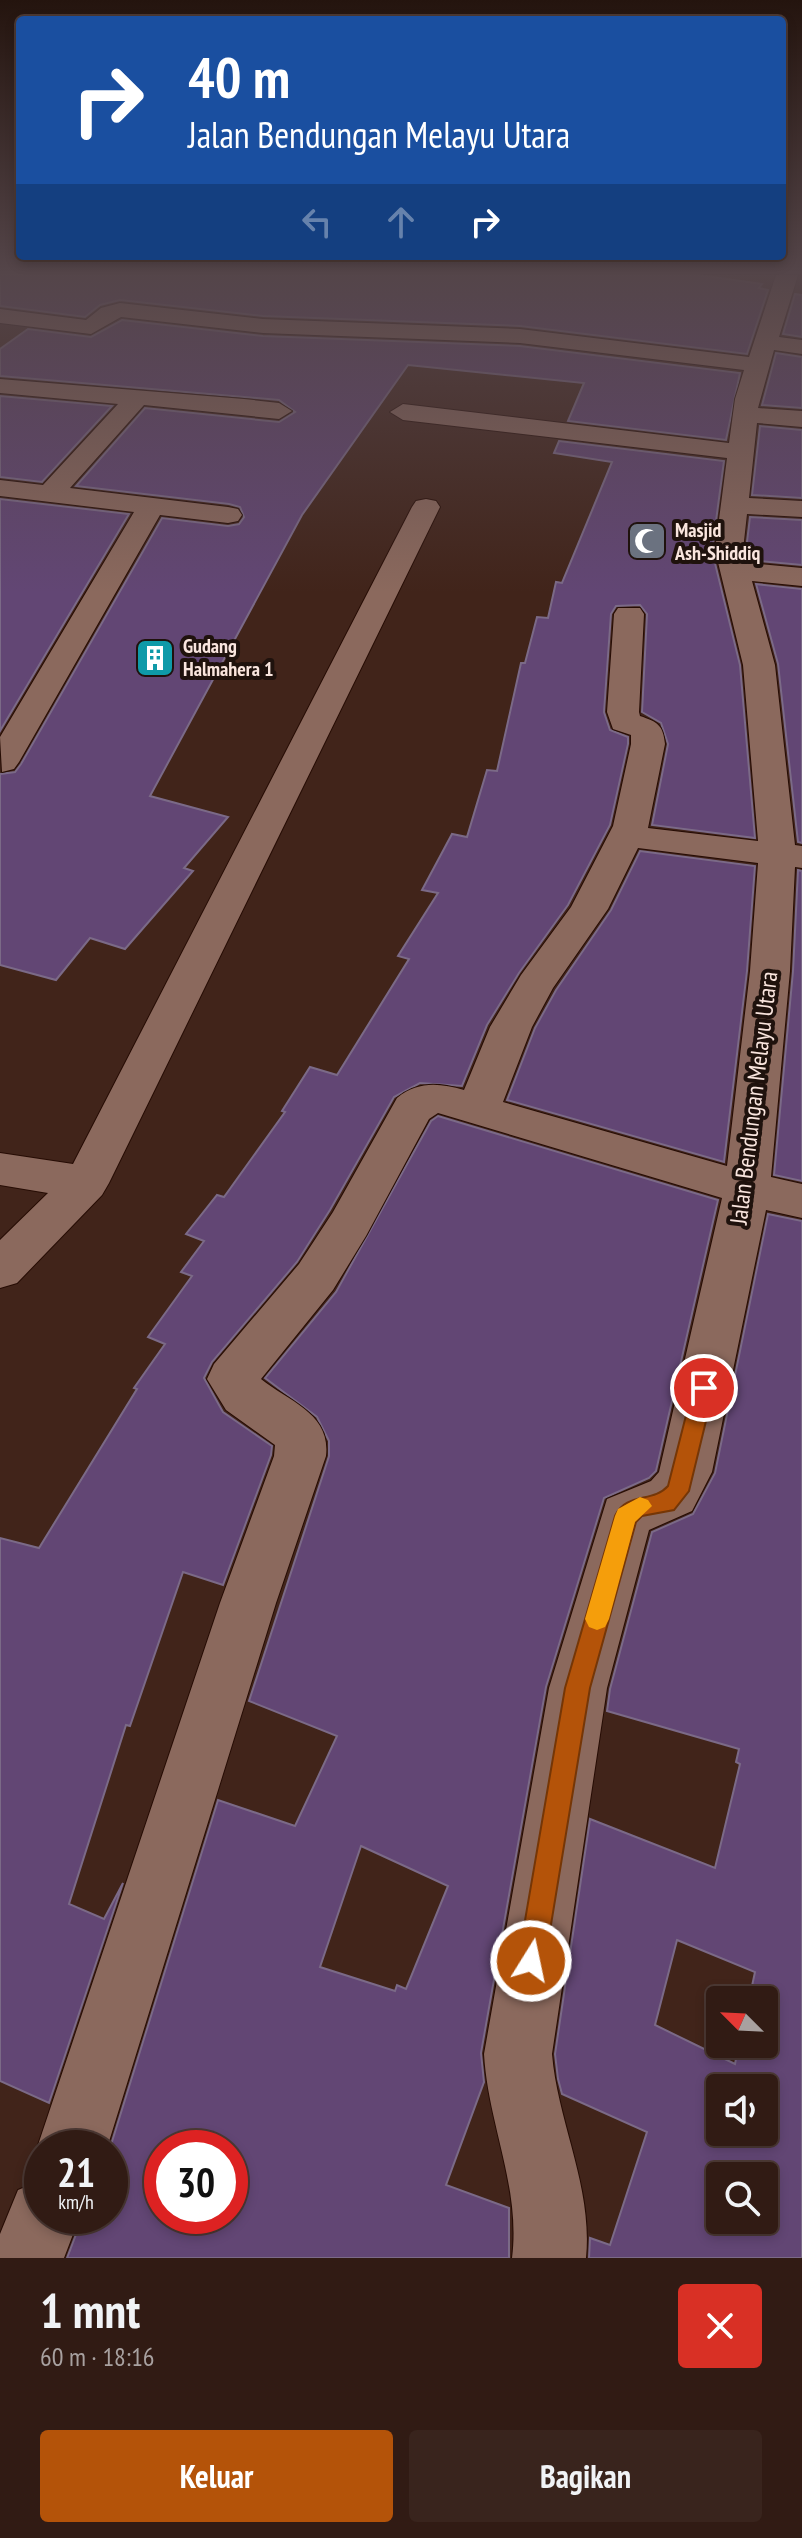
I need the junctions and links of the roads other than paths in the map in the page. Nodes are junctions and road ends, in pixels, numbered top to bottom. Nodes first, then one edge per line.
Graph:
1 (755, 380) edge
2 (0, 386) edge
3 (135, 400) junction
4 (279, 411) dead end
5 (403, 412) dead end
6 (746, 414) junction
7 (802, 419) edge
8 (736, 480) junction
9 (0, 488) edge
10 (802, 489) edge
11 (50, 494) junction
12 (151, 506) junction
13 (426, 507) dead end
14 (802, 509) edge
15 (228, 515) dead end
16 (734, 570) junction
17 (802, 577) edge
18 (629, 614) dead end
19 (2, 762) dead end
20 (626, 836) junction
21 (789, 854) edge
22 (786, 975) edge
23 (478, 1109) junction
24 (0, 1169) edge
25 (86, 1183) junction
26 (774, 1195) edge
27 (0, 1270) edge
28 (79, 2130) edge
29 (37, 2234) edge
30 (27, 2258) edge
31 (549, 2258) edge

1 - 6 street, Jalan Bendungan Melayu Utara
2 - 3 street
3 - 4 street
3 - 11 street
5 - 8 street
6 - 7 street
6 - 8 street, Jalan Bendungan Melayu Utara
8 - 10 street
8 - 14 street
8 - 16 street, Jalan Bendungan Melayu Utara
9 - 11 street
11 - 12 street
12 - 15 street
12 - 19 street
13 - 25 street
16 - 17 street
16 - 21 street, Jalan Bendungan Melayu Utara
18 - 20 street
20 - 21 street
20 - 23 street
21 - 22 street, Jalan Bendungan Melayu Utara
22 - 26 street, Jalan Bendungan Melayu Utara
23 - 26 street
23 - 28 street
24 - 25 street
25 - 27 street
26 - 31 street, Jalan Bendungan Melayu Utara
29 - 30 street

